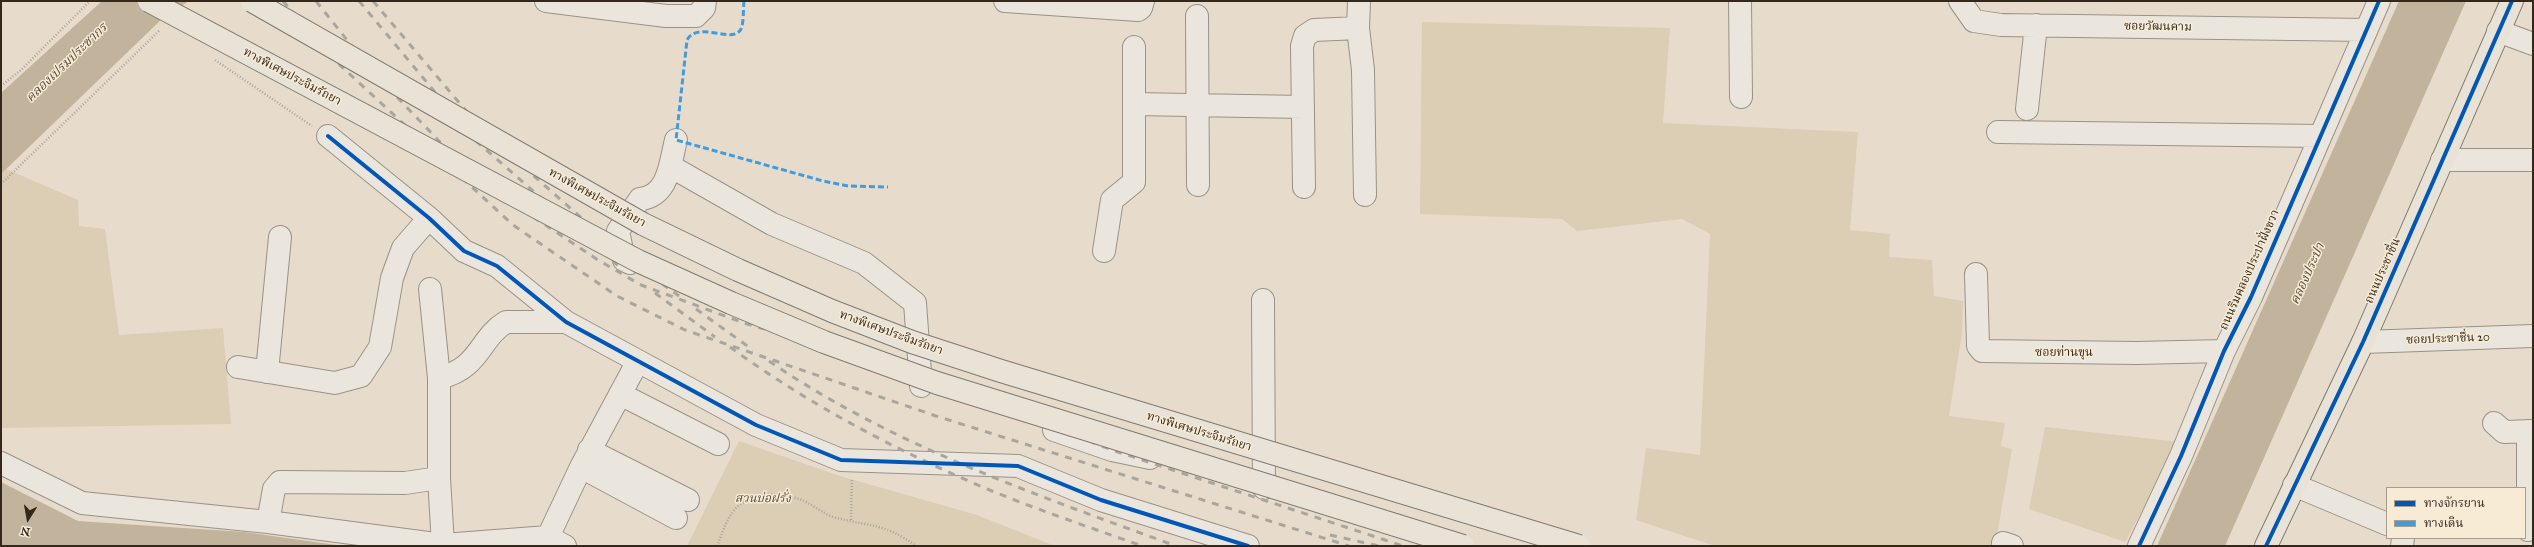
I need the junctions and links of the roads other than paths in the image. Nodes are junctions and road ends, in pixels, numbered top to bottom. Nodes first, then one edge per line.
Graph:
1 (148, 1) edge
2 (252, 1) edge
3 (546, 1) edge
4 (705, 1) edge
5 (1005, 1) edge
6 (1143, 1) edge
7 (1359, 1) edge
8 (1740, 1) edge
9 (1960, 1) edge
10 (2379, 1) edge
11 (2512, 1) edge
12 (1197, 16) dead end
13 (2036, 25) junction
14 (1358, 28) junction
15 (2366, 30) junction
16 (2498, 31) junction
17 (2533, 44) edge
18 (1134, 47) dead end
19 (1741, 97) dead end
20 (1134, 104) junction
21 (1198, 106) junction
22 (1303, 107) junction
23 (2027, 109) dead end
24 (1998, 132) dead end
25 (328, 136) road end
26 (2320, 136) junction
27 (676, 140) dead end
28 (2442, 160) junction
29 (2533, 160) edge
30 (670, 166) junction
31 (1198, 185) dead end
32 (1304, 188) dead end
33 (1365, 195) dead end
34 (429, 218) junction
35 (280, 237) dead end
36 (1104, 251) dead end
37 (1976, 274) dead end
38 (430, 289) dead end
39 (1263, 300) dead end
40 (566, 322) junction
41 (2533, 336) edge
42 (2363, 342) junction
43 (2224, 351) junction
44 (638, 361) junction
45 (238, 367) dead end
46 (267, 372) junction
47 (439, 378) junction
48 (921, 386) junction
49 (620, 394) junction
50 (2494, 423) dead end
51 (2530, 431) edge
52 (718, 444) dead end
53 (585, 459) junction
54 (1, 463) edge
55 (440, 478) junction
56 (2294, 485) junction
57 (1264, 488) junction
58 (2531, 497) edge
59 (688, 500) dead end
60 (676, 518) dead end
61 (268, 522) junction
62 (2386, 524) edge
63 (2529, 530) edge
64 (556, 541) edge
65 (443, 544) junction
66 (1248, 546) edge
67 (1463, 546) edge
68 (1471, 546) edge
69 (1580, 546) edge
70 (2139, 546) edge
71 (2266, 546) edge

1 - 67 main road, ทางพิเศษประจิมรัถยา, bridge
2 - 69 main road, ทางพิเศษประจิมรัถยา, bridge
3 - 4 street
5 - 6 street
7 - 14 street
8 - 19 street
9 - 13 street, ซอยวัฒนคาม
10 - 15 street, ถนนริมคลองประปาฝั่งขวา
11 - 16 main road, ถนนประชาชื่น
12 - 21 street
13 - 15 street, ซอยวัฒนคาม
13 - 23 street
14 - 22 street
14 - 33 street
15 - 26 street, ถนนริมคลองประปาฝั่งขวา
16 - 17 street
16 - 28 main road, ถนนประชาชื่น
18 - 20 street
20 - 21 street
20 - 36 street
21 - 22 street
21 - 31 street
22 - 32 street
24 - 26 street
25 - 34 street
26 - 43 street, ถนนริมคลองประปาฝั่งขวา
27 - 30 street
28 - 29 street
28 - 42 main road, ถนนประชาชื่น
30 - 48 street
30 - 48 street
34 - 40 street
34 - 46 street
35 - 46 street
37 - 43 street, ซอยท่านขุน
38 - 47 street
39 - 57 street
40 - 44 street
40 - 47 street
41 - 42 street, ซอยประชาชื่น 20
42 - 56 main road, ถนนประชาชื่น
43 - 70 street, ถนนริมคลองประปาฝั่งขวา
44 - 49 street
44 - 66 street
45 - 46 street
47 - 55 street
48 - 57 street
49 - 52 street
49 - 53 street
50 - 51 street
51 - 58 street
53 - 59 street
53 - 60 street
53 - 64 street
54 - 61 street
55 - 61 street
55 - 65 street
56 - 62 street
56 - 71 main road, ถนนประชาชื่น
57 - 68 street
58 - 63 street
61 - 65 street
64 - 65 street

